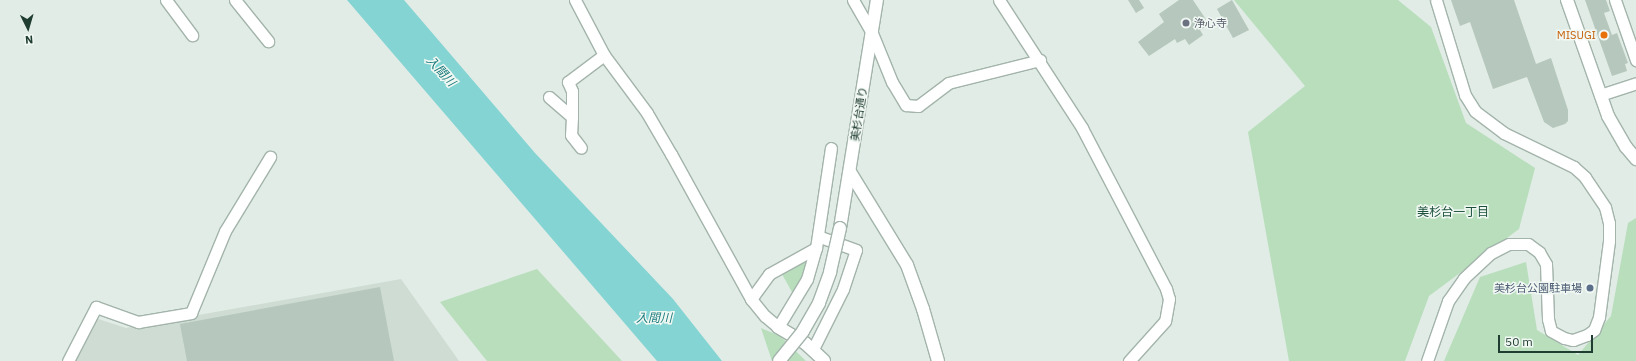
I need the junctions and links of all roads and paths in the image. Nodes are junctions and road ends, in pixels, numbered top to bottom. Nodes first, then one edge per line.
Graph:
1 (166, 0) edge
2 (235, 0) edge
3 (575, 0) edge
4 (853, 0) edge
5 (877, 0) edge
6 (999, 0) edge
7 (1436, 0) edge
8 (1568, 0) edge
9 (1615, 0) edge
10 (872, 33) junction
11 (192, 34) dead end
12 (268, 41) dead end
13 (604, 55) junction
14 (1040, 60) junction
15 (1636, 60) edge
16 (1636, 83) edge
17 (1600, 95) junction
18 (549, 97) dead end
19 (572, 117) junction
20 (580, 148) dead end
21 (831, 148) dead end
22 (270, 156) dead end
23 (1636, 159) edge
24 (850, 172) junction
25 (820, 237) junction
26 (816, 248) junction
27 (750, 299) junction
28 (778, 327) junction
29 (813, 349) junction
30 (68, 361) edge
31 (779, 361) edge
32 (824, 361) edge
33 (938, 361) edge
34 (1129, 361) edge
35 (1427, 361) edge

1 - 11 street
2 - 12 street
3 - 13 street
4 - 10 street
5 - 10 street, 美杉台通り
6 - 14 street
7 - 35 street
8 - 17 street
9 - 15 street
10 - 14 street
10 - 24 street, 美杉台通り
13 - 19 street
13 - 27 street
14 - 34 street
16 - 17 street
17 - 23 street
18 - 19 street
19 - 20 street
21 - 25 street
22 - 30 street
24 - 31 street, 美杉台通り, bridge
24 - 33 street
25 - 26 street
25 - 29 street
26 - 27 street
26 - 28 street
27 - 28 street
28 - 29 street
29 - 32 street

